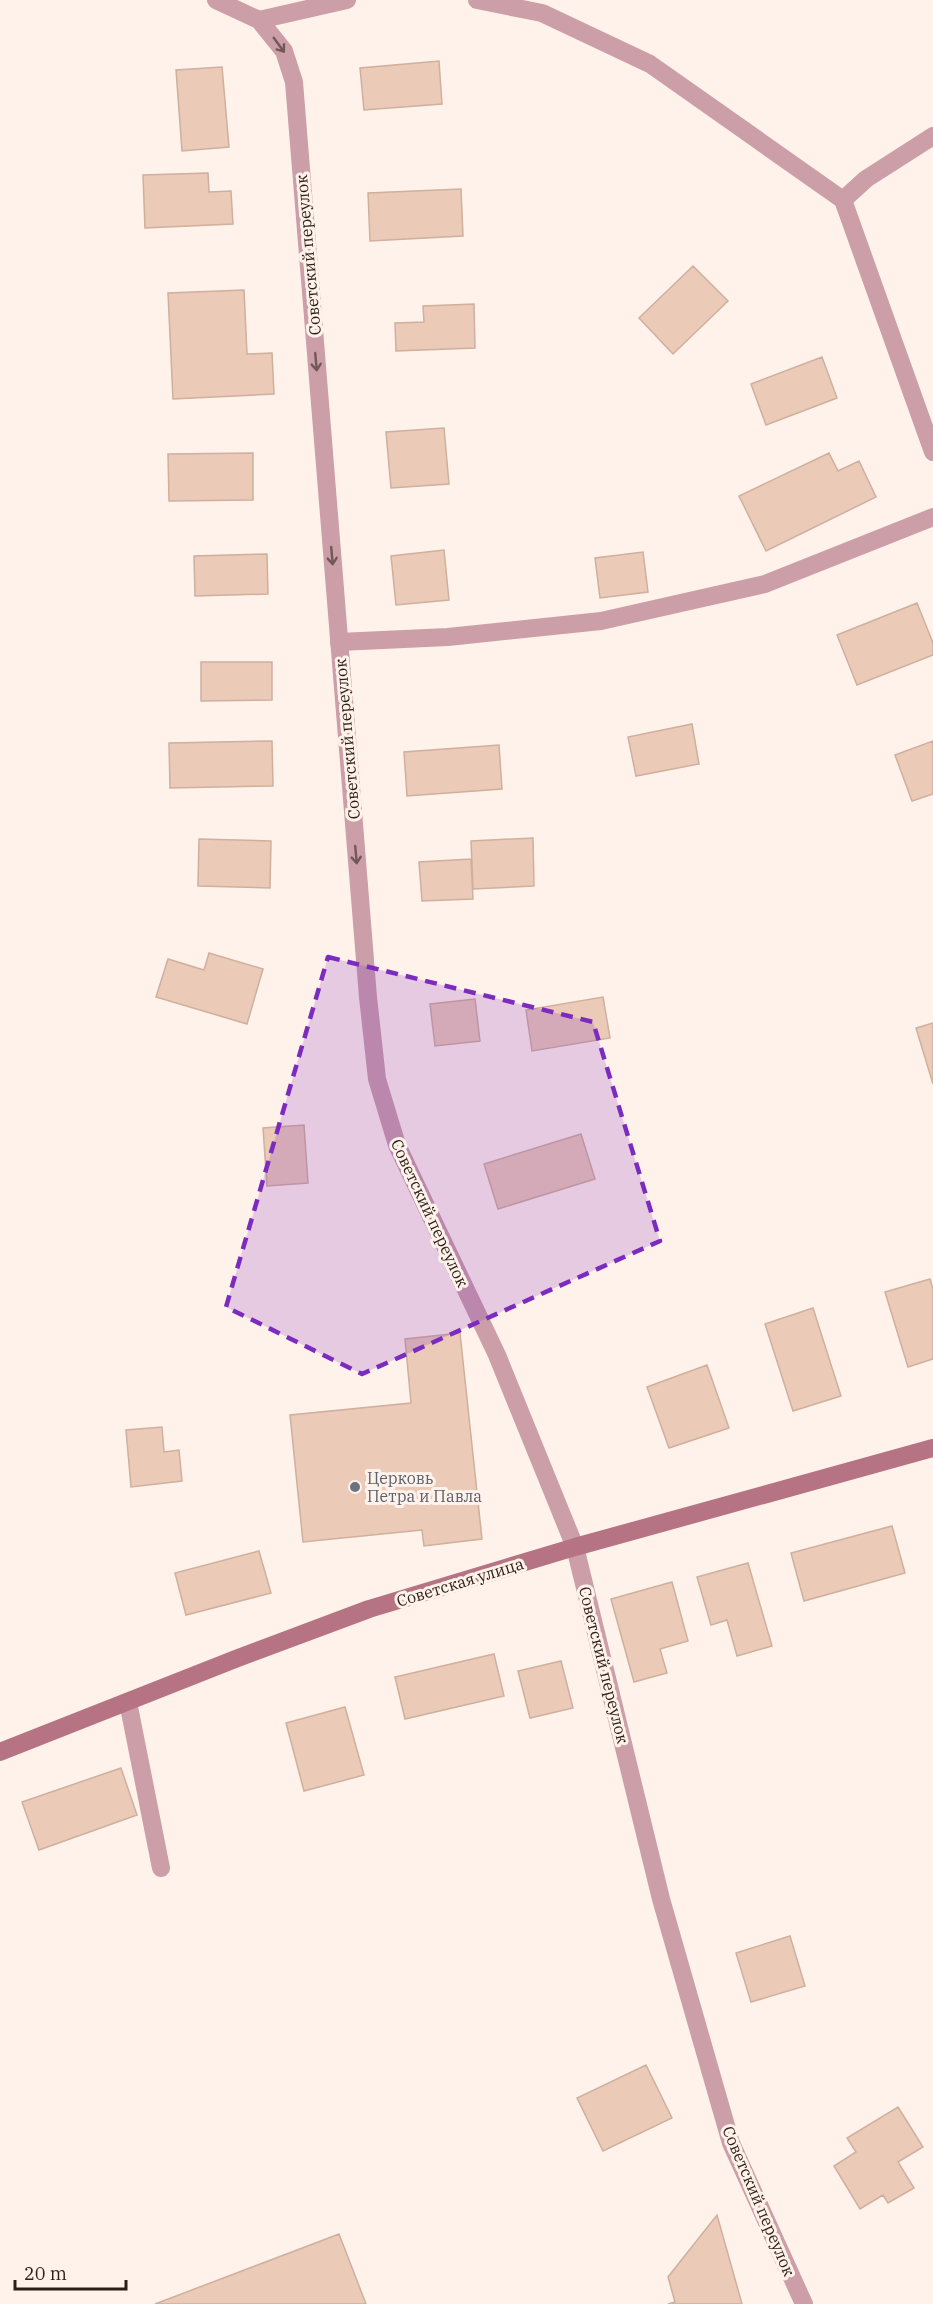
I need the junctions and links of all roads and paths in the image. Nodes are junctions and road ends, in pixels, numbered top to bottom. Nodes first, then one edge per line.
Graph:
1 (216, 0) edge
2 (347, 0) edge
3 (477, 0) edge
4 (301, 5) edge
5 (259, 20) junction
6 (933, 136) edge
7 (843, 200) junction
8 (933, 452) edge
9 (933, 517) edge
10 (339, 642) junction
11 (933, 1448) edge
12 (576, 1547) junction
13 (128, 1702) junction
14 (0, 1752) edge
15 (161, 1868) dead end
16 (804, 2304) edge

1 - 5 street, Советский переулок
2 - 4 street
3 - 7 street
4 - 5 street
5 -> 10 street, Советский переулок
6 - 7 street
7 - 8 street
9 - 10 street
10 -> 12 street, Советский переулок
11 - 12 main road, Советская улица
12 - 13 main road, Советская улица
12 - 16 street, Советский переулок
13 - 14 main road, Советская улица
13 - 15 street

